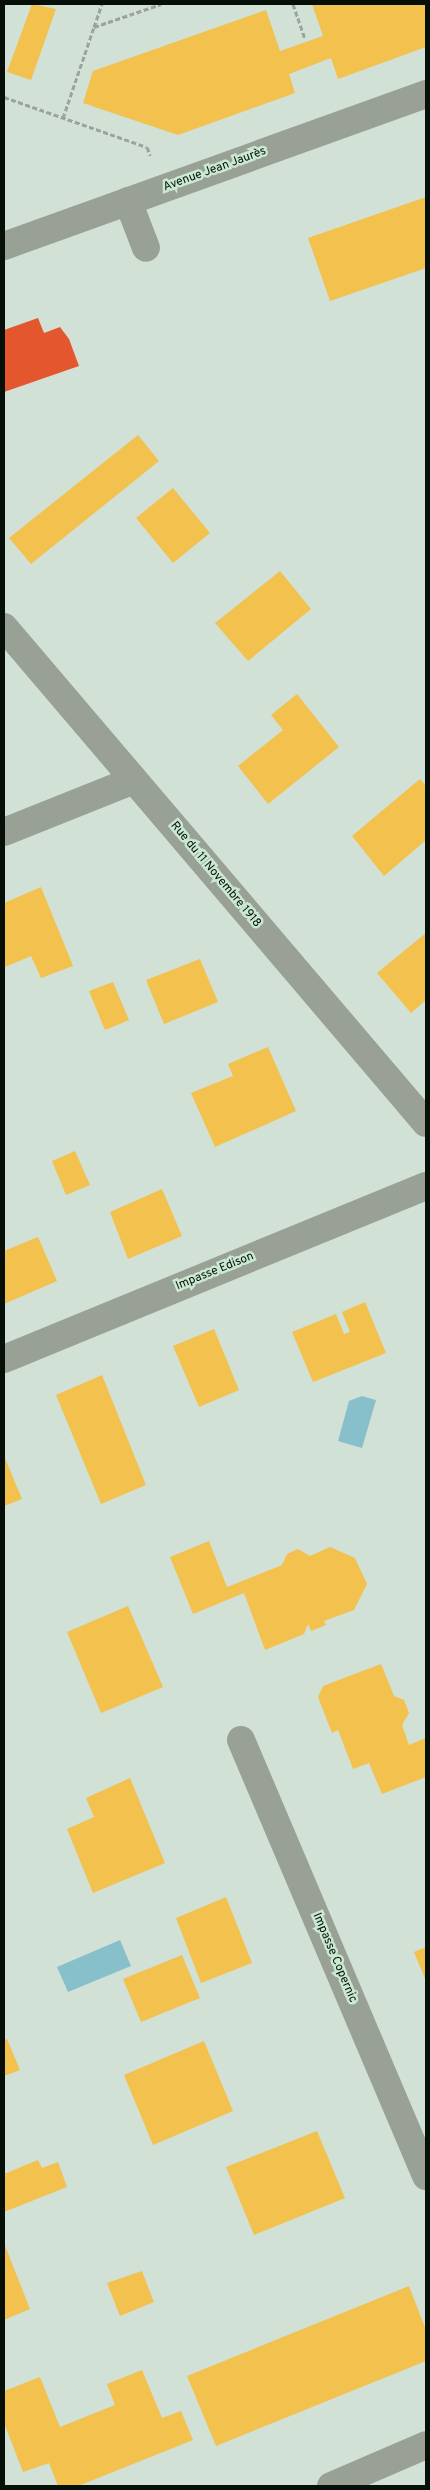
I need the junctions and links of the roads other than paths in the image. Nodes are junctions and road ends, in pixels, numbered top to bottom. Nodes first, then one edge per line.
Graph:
1 (426, 94) edge
2 (128, 201) junction
3 (4, 246) edge
4 (146, 248) dead end
5 (4, 627) edge
6 (134, 780) junction
7 (4, 832) edge
8 (426, 1123) edge
9 (426, 1186) edge
10 (4, 1359) edge
11 (242, 1740) dead end
12 (426, 2176) edge
13 (426, 2445) edge
14 (331, 2486) edge

1 - 2 street, Avenue Jean Jaurès
2 - 3 street, Avenue Jean Jaurès
2 - 4 street
5 - 6 street, Rue du 11 Novembre 1918
6 - 7 street
6 - 8 street, Rue du 11 Novembre 1918
9 - 10 street, Impasse Edison
11 - 12 street, Impasse Copernic
13 - 14 street

